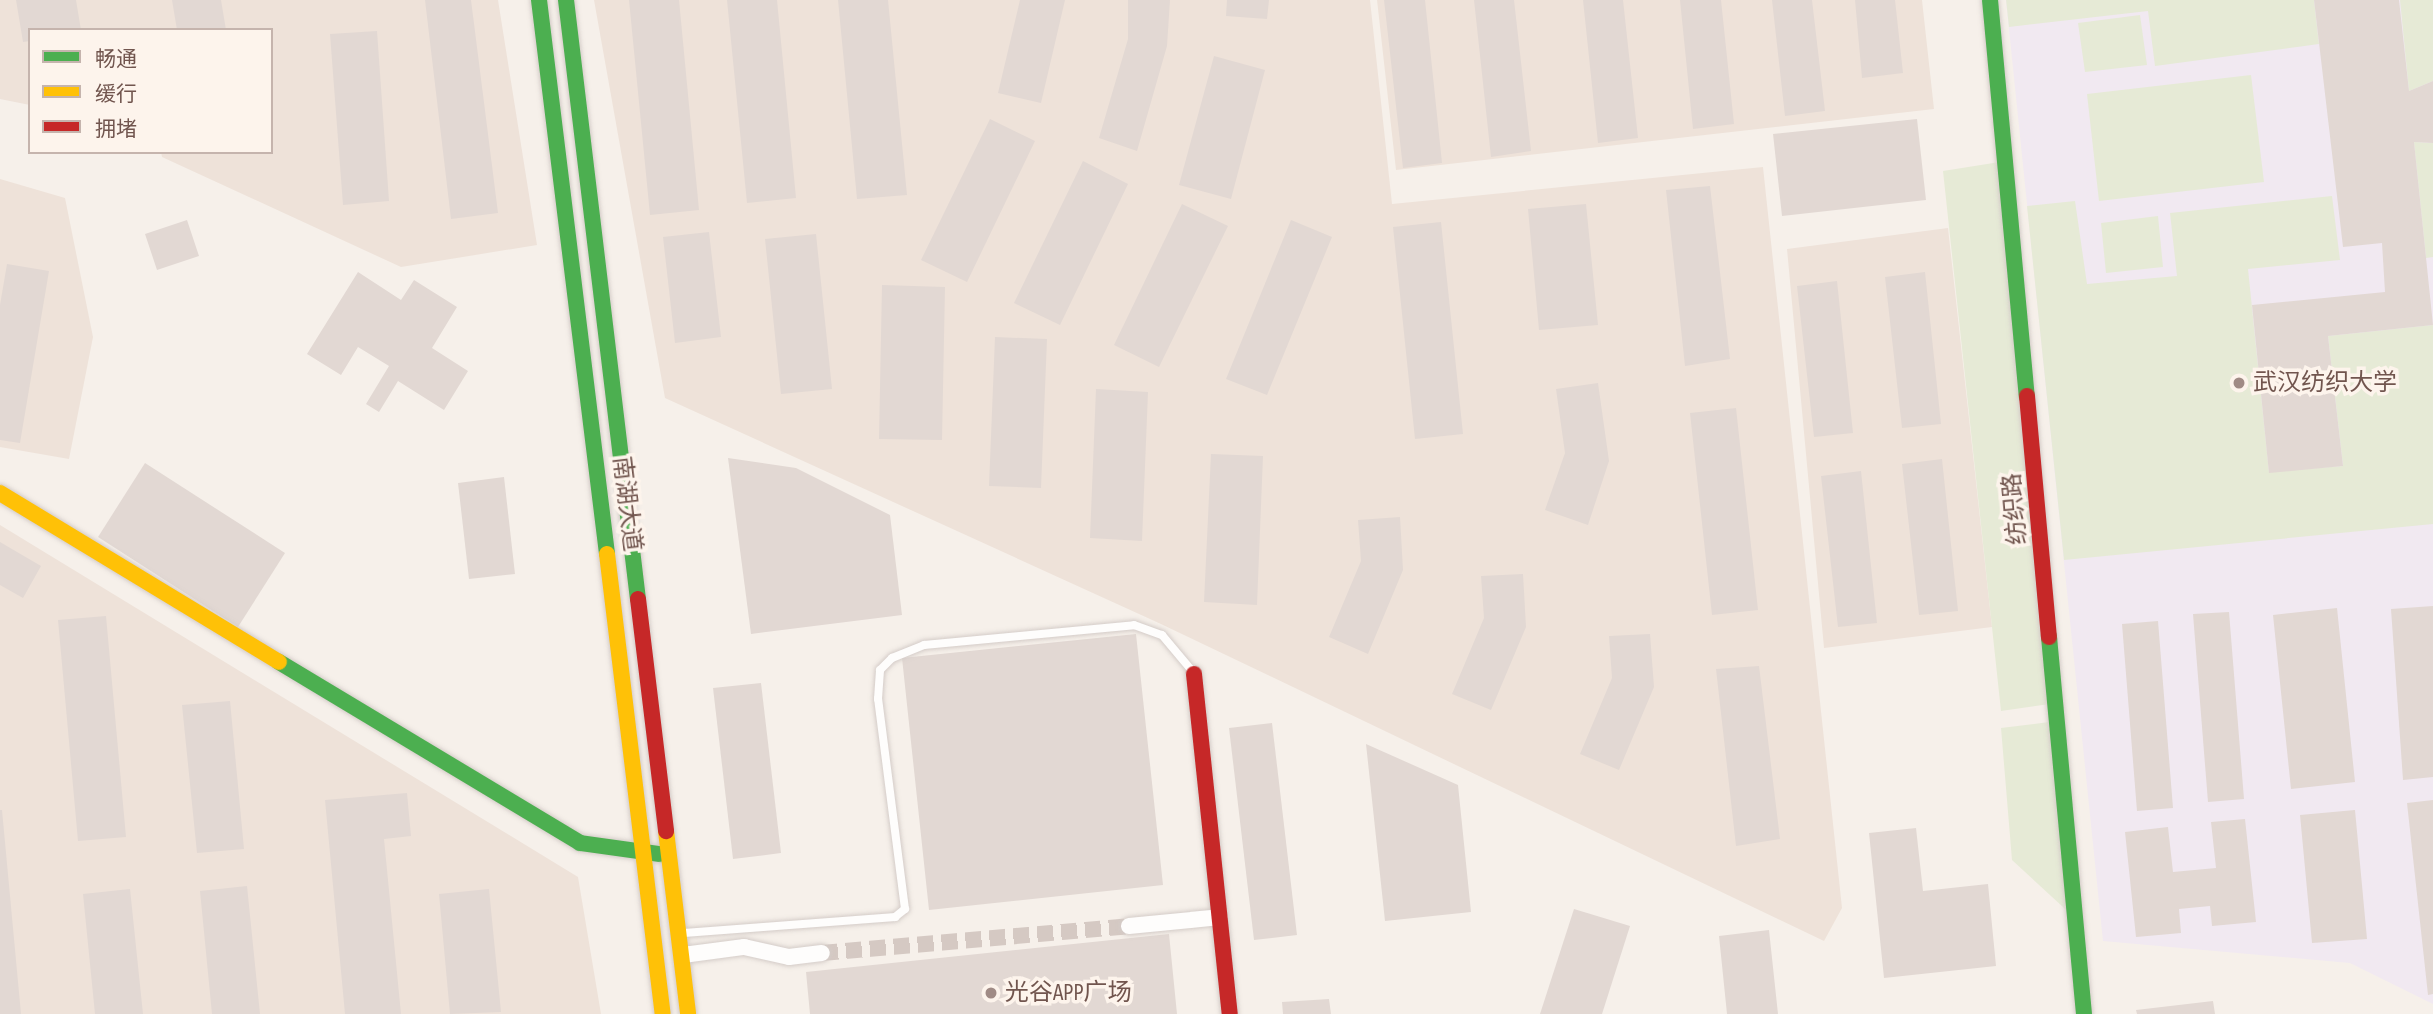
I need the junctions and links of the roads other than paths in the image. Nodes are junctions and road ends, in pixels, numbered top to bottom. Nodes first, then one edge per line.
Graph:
1 (539, 0) edge
2 (566, 0) edge
3 (1990, 0) edge
4 (0, 493) edge
5 (1194, 674) joint
6 (673, 853) junction
7 (648, 855) junction
8 (1220, 917) junction
9 (1129, 926) tunnel mouth
10 (681, 933) junction
11 (822, 953) tunnel mouth
12 (683, 955) junction
13 (663, 1014) edge
14 (688, 1014) edge
15 (1230, 1014) edge
16 (2084, 1014) edge

1 - 7 main road, 南湖大道
2 - 6 main road, 南湖大道
3 - 16 main road, 纺织路
4 - 7 main road
5 - 8 main road
5 - 10 lane
6 - 7 main road
6 - 10 main road, 南湖大道
7 - 13 main road, 南湖大道
8 - 9 street
8 - 15 main road
10 - 12 main road, 南湖大道
11 - 12 street
12 - 14 main road, 南湖大道

